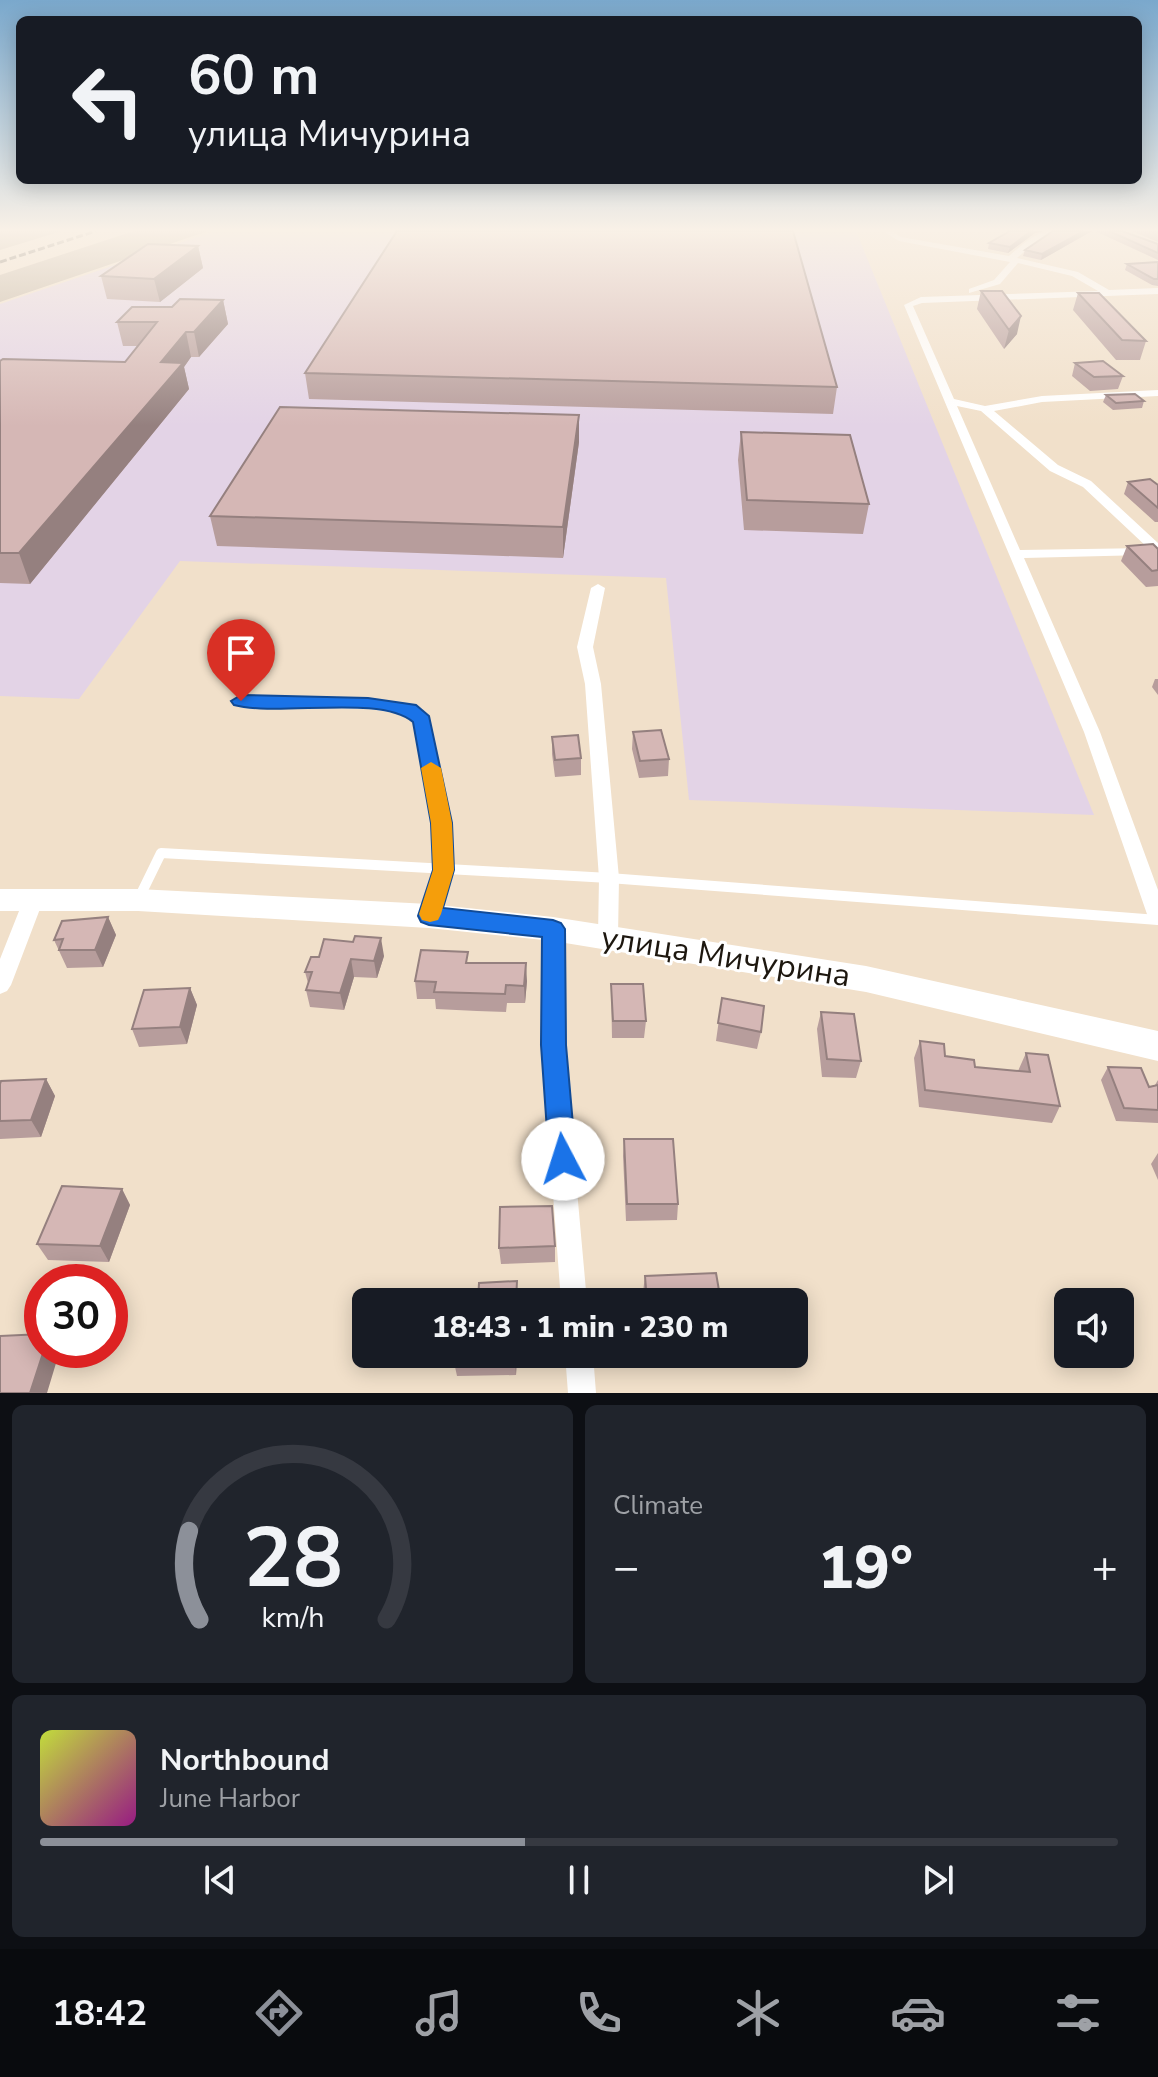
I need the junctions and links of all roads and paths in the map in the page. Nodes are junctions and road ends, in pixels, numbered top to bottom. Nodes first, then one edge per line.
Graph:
1 (955, 296) edge
2 (1025, 296) edge
3 (943, 299) junction
4 (1158, 393) edge
5 (950, 401) junction
6 (985, 409) junction
7 (1158, 550) edge
8 (1015, 554) junction
9 (598, 588) dead end
10 (241, 701) dead end
11 (443, 870) junction
12 (609, 878) junction
13 (0, 900) edge
14 (138, 900) junction
15 (33, 901) junction
16 (429, 916) junction
17 (1158, 919) edge
18 (553, 929) junction
19 (608, 936) junction
20 (0, 985) edge
21 (1158, 1046) edge
22 (573, 1288) edge
23 (580, 1368) edge
24 (582, 1393) edge

1 - 3 street
2 - 3 street
3 - 5 street
4 - 6 street
5 - 6 street
5 - 8 street
6 - 7 street
7 - 8 street
8 - 17 street
9 - 12 street
10 - 11 street
11 - 12 lane
11 - 14 lane
11 - 16 street
12 - 17 lane
12 - 19 street
13 - 15 main road, улица Мичурина
14 - 15 main road, улица Мичурина
14 - 16 main road, улица Мичурина
15 - 20 street
16 - 18 main road, улица Мичурина
18 - 19 main road, улица Мичурина
18 - 22 street
19 - 21 main road, улица Мичурина
23 - 24 street

